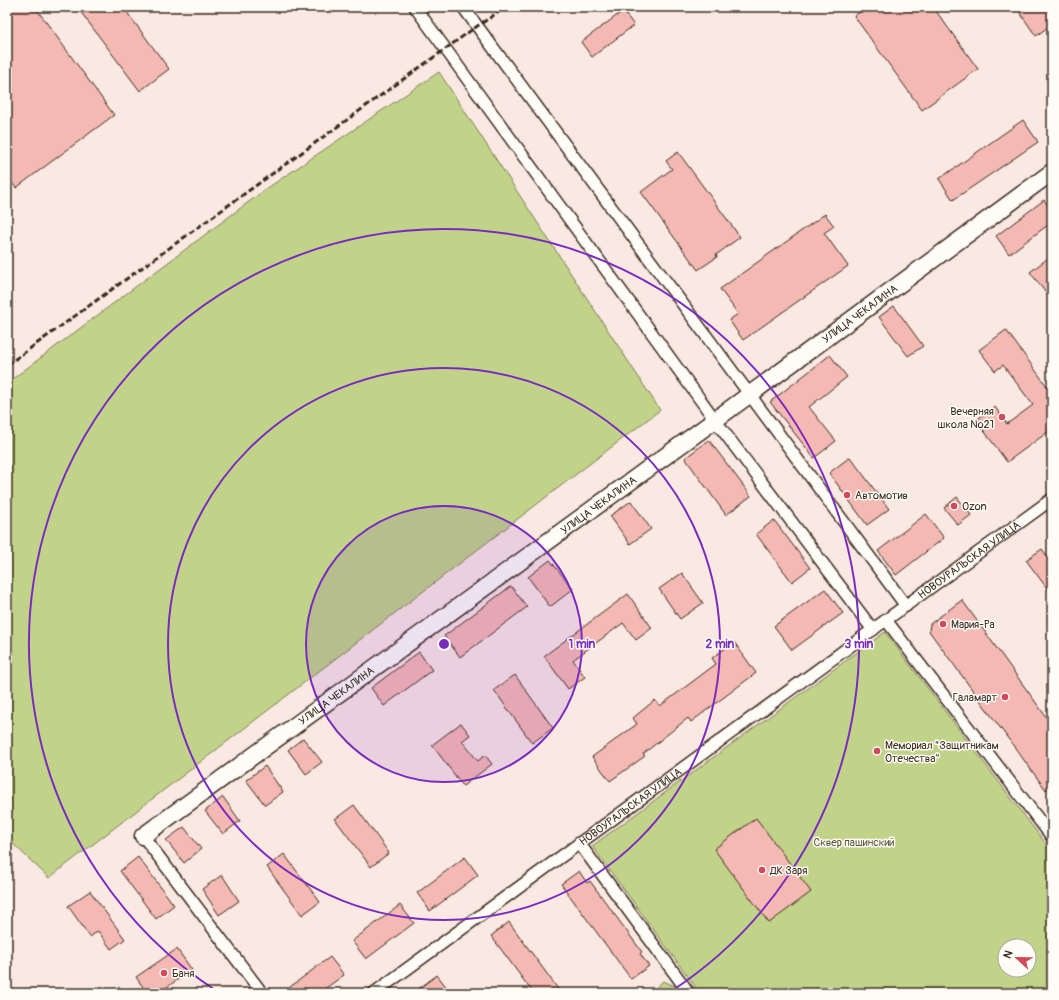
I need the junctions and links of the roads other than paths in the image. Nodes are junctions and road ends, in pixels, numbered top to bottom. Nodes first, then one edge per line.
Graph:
1 (415, 7) edge
2 (463, 7) edge
3 (1052, 172) edge
4 (750, 395) junction
5 (715, 420) junction
6 (1052, 499) edge
7 (906, 606) junction
8 (886, 620) junction
9 (872, 630) junction
10 (143, 836) joint
11 (1052, 838) edge
12 (579, 843) junction
13 (262, 993) edge
14 (374, 993) edge
15 (689, 993) edge

1 - 5 street
2 - 4 street
3 - 4 main road, УЛИЦА ЧЕКАЛИНА
4 - 5 main road, УЛИЦА ЧЕКАЛИНА
4 - 7 street
5 - 9 street
5 - 10 main road, УЛИЦА ЧЕКАЛИНА
6 - 7 street, НОВОУРАЛЬСКАЯ УЛИЦА
7 - 8 street, НОВОУРАЛЬСКАЯ УЛИЦА
8 - 9 street, НОВОУРАЛЬСКАЯ УЛИЦА
8 - 11 street
9 - 12 street, НОВОУРАЛЬСКАЯ УЛИЦА
10 - 13 street
12 - 14 street, НОВОУРАЛЬСКАЯ УЛИЦА
12 - 15 street

